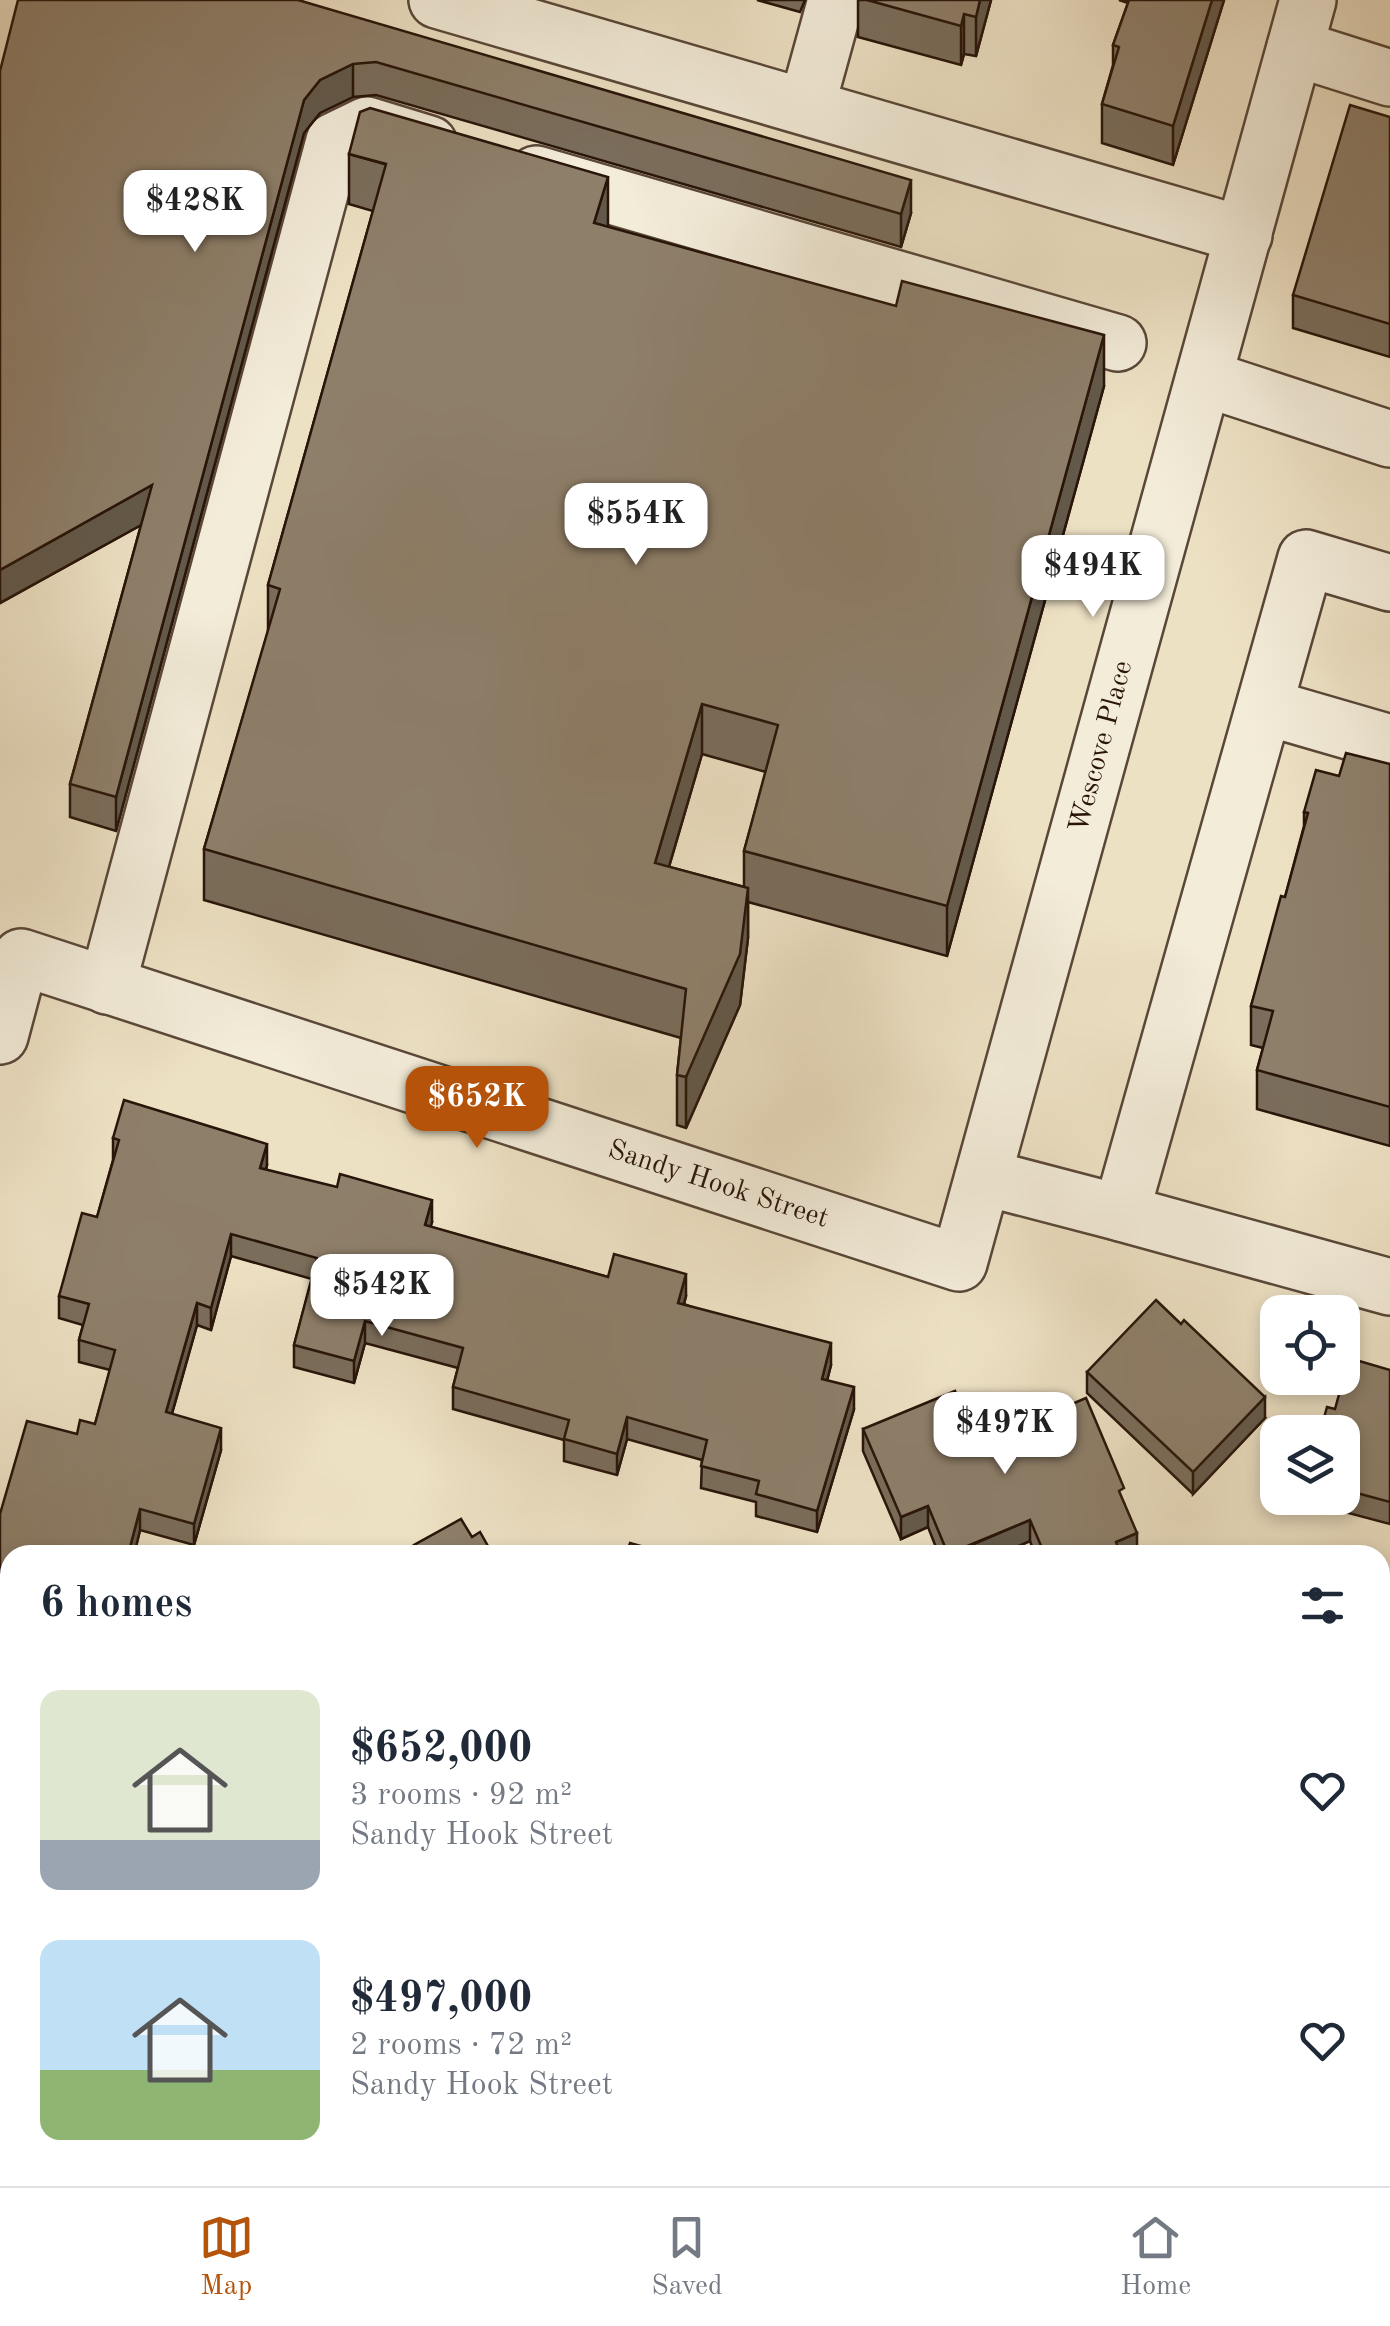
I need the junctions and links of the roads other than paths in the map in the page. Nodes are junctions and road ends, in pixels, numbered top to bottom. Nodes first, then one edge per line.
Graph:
1 (438, 0) edge
2 (836, 0) edge
3 (1301, 24) edge
4 (1390, 78) edge
5 (807, 105) junction
6 (1244, 235) junction
7 (1118, 343) dead end
8 (1204, 378) junction
9 (1390, 439) edge
10 (1390, 583) edge
11 (1266, 707) junction
12 (1390, 743) edge
13 (107, 986) junction
14 (8, 996) edge
15 (983, 1177) junction
16 (1121, 1214) junction
17 (959, 1263) joint
18 (1390, 1287) edge

1 - 5 street
2 - 5 street
3 - 4 street
3 - 6 street, Wescove Place
5 - 6 street
6 - 8 street, Wescove Place
7 - 13 street
8 - 9 street
8 - 15 street, Wescove Place
10 - 11 street
11 - 12 street
11 - 16 street
13 - 14 street, Sandy Hook Street
13 - 17 street, Sandy Hook Street
15 - 16 street
15 - 17 street, Wescove Place
16 - 18 street

